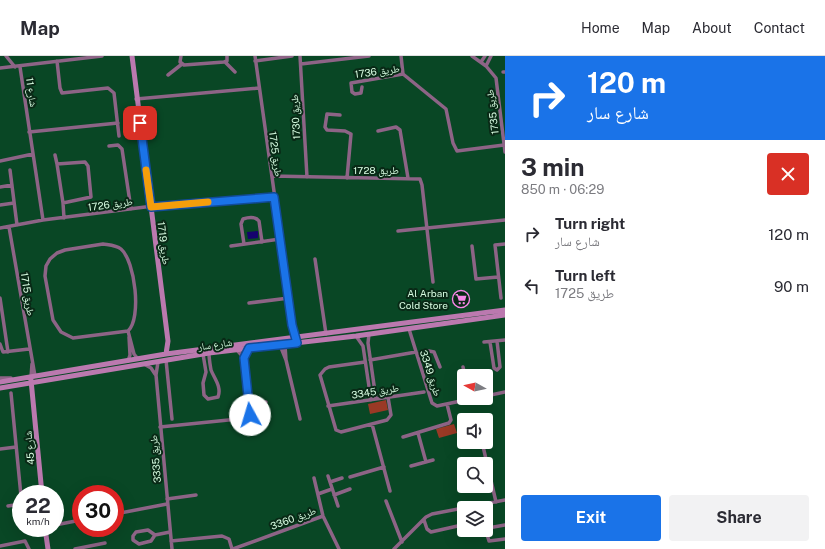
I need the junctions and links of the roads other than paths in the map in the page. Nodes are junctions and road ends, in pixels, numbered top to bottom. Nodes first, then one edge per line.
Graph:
1 (6, 56) edge
2 (102, 56) edge
3 (132, 56) edge
4 (181, 56) edge
5 (227, 56) edge
6 (255, 56) edge
7 (292, 56) edge
8 (300, 56) edge
9 (369, 56) edge
10 (401, 56) edge
11 (472, 56) edge
12 (485, 56) edge
13 (492, 56) edge
14 (78, 58) edge
15 (57, 61) junction
16 (226, 62) junction
17 (255, 62) junction
18 (481, 62) junction
19 (182, 64) junction
20 (301, 64) junction
21 (20, 66) junction
22 (486, 66) junction
23 (15, 67) junction
24 (0, 68) edge
25 (235, 72) dead end
26 (403, 74) junction
27 (168, 75) dead end
28 (362, 87) dead end
29 (259, 88) junction
30 (136, 99) junction
31 (503, 113) edge
32 (340, 115) dead end
33 (118, 123) junction
34 (378, 131) dead end
35 (30, 132) junction
36 (119, 136) dead end
37 (504, 145) edge
38 (109, 146) dead end
39 (505, 152) edge
40 (33, 154) junction
41 (55, 155) dead end
42 (0, 161) edge
43 (57, 164) junction
44 (10, 170) dead end
45 (272, 176) junction
46 (307, 177) junction
47 (347, 178) junction
48 (408, 178) junction
49 (12, 185) junction
50 (0, 187) edge
51 (274, 197) junction
52 (63, 202) junction
53 (14, 203) junction
54 (0, 205) edge
55 (151, 207) junction
56 (131, 209) junction
57 (64, 218) junction
58 (43, 220) junction
59 (505, 220) edge
60 (17, 225) junction
61 (9, 227) junction
62 (0, 228) edge
63 (426, 228) junction
64 (398, 231) dead end
65 (280, 239) junction
66 (262, 242) junction
67 (244, 244) junction
68 (505, 244) edge
69 (231, 246) dead end
70 (472, 246) dead end
71 (315, 259) dead end
72 (498, 277) junction
73 (433, 282) dead end
74 (0, 298) edge
75 (289, 298) junction
76 (501, 298) dead end
77 (249, 303) dead end
78 (505, 310) edge
79 (505, 315) edge
80 (482, 318) junction
81 (505, 319) edge
82 (409, 329) junction
83 (128, 331) junction
84 (326, 334) junction
85 (369, 334) junction
86 (356, 336) junction
87 (129, 337) junction
88 (505, 340) edge
89 (295, 341) junction
90 (497, 341) junction
91 (168, 342) junction
92 (484, 342) dead end
93 (490, 342) junction
94 (0, 344) edge
95 (282, 345) junction
96 (249, 348) junction
97 (29, 349) junction
98 (237, 350) junction
99 (8, 352) junction
100 (176, 353) junction
101 (416, 353) junction
102 (166, 354) junction
103 (206, 354) junction
104 (244, 358) junction
105 (138, 359) junction
106 (166, 360) junction
107 (370, 360) junction
108 (128, 361) junction
109 (365, 361) junction
110 (158, 362) junction
111 (143, 364) junction
112 (440, 367) dead end
113 (156, 375) junction
114 (33, 377) junction
115 (0, 378) edge
116 (18, 379) junction
117 (0, 382) edge
118 (32, 383) junction
119 (0, 388) edge
120 (424, 392) dead end
121 (505, 392) edge
122 (10, 393) dead end
123 (493, 395) edge
124 (388, 397) junction
125 (376, 399) junction
126 (371, 400) junction
127 (266, 402) dead end
128 (457, 402) edge
129 (250, 404) junction
130 (447, 404) junction
131 (328, 406) junction
132 (172, 419) dead end
133 (300, 420) dead end
134 (372, 424) junction
135 (160, 427) junction
136 (418, 433) junction
137 (403, 437) dead end
138 (16, 447) junction
139 (0, 449) edge
140 (484, 449) edge
141 (433, 460) dead end
142 (426, 462) junction
143 (411, 466) dead end
144 (384, 467) junction
145 (328, 476) dead end
146 (350, 477) dead end
147 (314, 478) dead end
148 (342, 478) dead end
149 (330, 482) junction
150 (20, 485) edge
151 (41, 485) edge
152 (332, 489) junction
153 (350, 489) dead end
154 (390, 491) dead end
155 (318, 494) junction
156 (334, 495) junction
157 (196, 496) dead end
158 (167, 499) junction
159 (505, 500) edge
160 (386, 501) dead end
161 (496, 502) junction
162 (167, 504) junction
163 (12, 505) edge
164 (8, 506) dead end
165 (338, 506) dead end
166 (124, 512) edge
167 (323, 516) junction
168 (424, 520) junction
169 (505, 525) edge
170 (457, 526) edge
171 (170, 532) junction
172 (155, 535) junction
173 (46, 537) edge
174 (505, 539) edge
175 (171, 541) junction
176 (402, 542) junction
177 (105, 544) dead end
178 (0, 546) edge
179 (29, 549) edge
180 (48, 549) edge
181 (75, 549) edge
182 (172, 549) edge
183 (232, 549) edge
184 (339, 549) edge
185 (394, 549) edge

1 - 23 street
2 - 14 street, شارع 11
3 - 30 street, طريق 1719
4 - 19 street
5 - 16 street
6 - 17 street, طريق 1725
7 - 17 street
8 - 20 street, طريق 1730
9 - 20 street
10 - 26 street
11 - 18 street, طريق 1735
12 - 18 street
13 - 22 street
14 - 15 street, شارع 11
15 - 21 street, شارع 11
15 - 33 street
16 - 19 street
16 - 25 street
17 - 29 street, طريق 1725
18 - 22 street, طريق 1735
19 - 27 street
20 - 46 street, طريق 1730
21 - 23 street
21 - 35 street, شارع 11
22 - 31 street, طريق 1735
23 - 24 street
26 - 28 street, طريق 1736
26 - 37 street, طريق 1736
29 - 30 street
29 - 45 street, طريق 1725
30 - 55 street, طريق 1719
31 - 37 street, طريق 1735
32 - 47 street
33 - 35 street
33 - 36 street
34 - 48 street, طريق 1728
35 - 40 street, شارع 11
37 - 39 street, طريق 1735
38 - 56 street
40 - 42 street
40 - 58 street, شارع 11
41 - 43 street
43 - 52 street
43 - 52 street
44 - 49 street
45 - 46 street, طريق 1728
45 - 51 street, طريق 1725
46 - 47 street, طريق 1728
47 - 48 street, طريق 1728
48 - 63 street
49 - 50 street
49 - 53 street
51 - 55 street, طريق 1726
51 - 65 street, طريق 1725
52 - 57 street
53 - 54 street
53 - 60 street
55 - 56 street, طريق 1726
55 - 91 street, طريق 1719
56 - 57 street, طريق 1726
57 - 58 street, طريق 1726
58 - 60 street, طريق 1726
59 - 63 street
60 - 61 street, طريق 1726
61 - 62 street, طريق 1726
61 - 97 street, طريق 1715
63 - 64 street
63 - 73 street
65 - 66 street
65 - 75 street, طريق 1725
66 - 67 street
66 - 67 street
67 - 69 street
68 - 72 street
70 - 72 street
71 - 84 street
72 - 76 street
74 - 99 street
75 - 77 street
75 - 89 street, طريق 1725
78 - 84 street, شارع سار
79 - 80 street, شارع سار
80 - 81 street
80 - 82 street, شارع سار
82 - 85 street, شارع سار
82 - 101 street, طريق 3349
83 - 83 street
83 - 87 street
84 - 89 street, شارع سار
85 - 86 street, شارع سار
85 - 107 street
86 - 89 street, شارع سار
86 - 109 street
87 - 105 street
87 - 108 street
88 - 90 street
89 - 95 street, شارع سار
89 - 100 street, شارع سار
90 - 93 street
90 - 93 street
91 - 100 street, طريق 1719
91 - 102 street, طريق 1719
92 - 93 street
94 - 99 street
95 - 96 street, شارع سار
95 - 133 street
96 - 98 street, شارع سار
96 - 104 street
97 - 99 street
97 - 114 street, طريق 1715
98 - 103 street, شارع سار
98 - 104 street
100 - 102 street, شارع سار
101 - 107 street
101 - 112 street
101 - 130 street, طريق 3349
102 - 105 street, شارع سار
103 - 103 street
103 - 106 street, شارع سار
104 - 129 street
105 - 108 street, شارع سار
106 - 110 street, شارع سار
106 - 132 street
107 - 109 street
107 - 125 street
108 - 114 street, شارع سار
109 - 126 street
109 - 131 street
110 - 111 street, شارع سار
110 - 113 street, طريق 3335
111 - 113 street
111 - 118 street, شارع سار
113 - 135 street, طريق 3335
114 - 116 street, شارع سار
114 - 118 street, شارع 45
115 - 116 street
116 - 117 street, شارع سار
118 - 119 street, شارع سار
118 - 151 street, شارع 45
120 - 124 street, طريق 3345
121 - 123 street
122 - 138 street
124 - 125 street, طريق 3345
124 - 134 street
125 - 126 street, طريق 3345
126 - 131 street, طريق 3345
127 - 129 street
128 - 130 street, طريق 3349
129 - 135 street
130 - 136 street
131 - 134 street
134 - 144 street
135 - 158 street, طريق 3335
136 - 137 street
136 - 142 street
138 - 139 street
138 - 150 street
140 - 161 street
141 - 142 street
142 - 143 street
144 - 146 street
144 - 154 street
145 - 149 street
147 - 155 street
148 - 149 street
149 - 152 street
152 - 155 street
152 - 156 street
153 - 156 street
155 - 167 street
156 - 165 street
157 - 158 street
158 - 162 street, طريق 3335
159 - 161 street
160 - 176 street
161 - 168 street
162 - 166 street
162 - 171 street, طريق 3335
163 - 164 street
167 - 183 street, طريق 3360
167 - 184 street, طريق 3360
168 - 170 street
168 - 176 street
169 - 174 street
171 - 172 street
171 - 175 street, طريق 3335
172 - 172 street
173 - 180 street
175 - 182 street, طريق 3335
175 - 183 street
176 - 185 street
177 - 181 street
178 - 179 street

